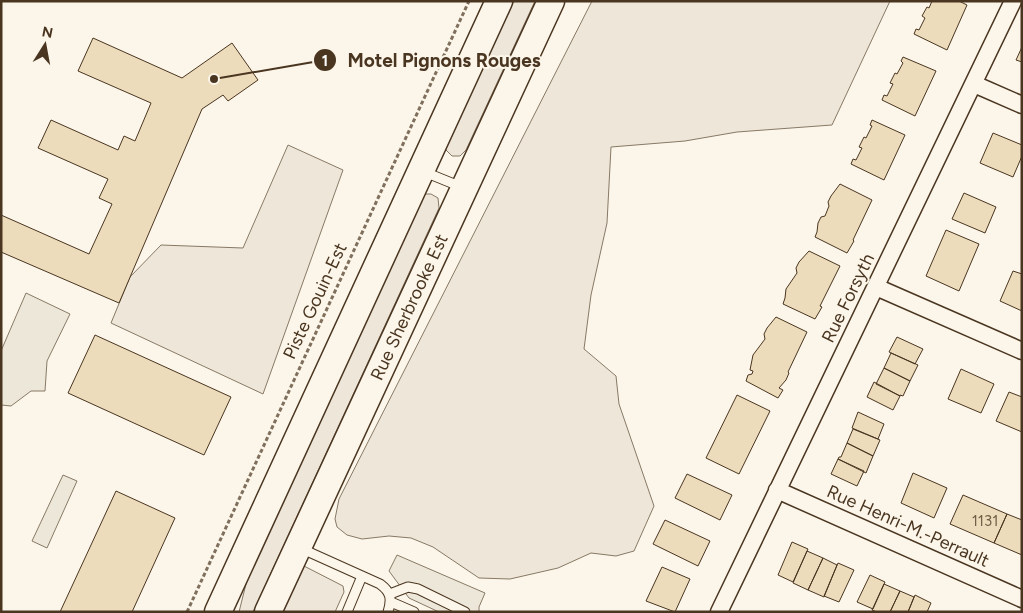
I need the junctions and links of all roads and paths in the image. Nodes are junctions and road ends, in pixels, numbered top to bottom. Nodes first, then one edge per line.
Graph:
1 (469, 1) edge
2 (499, 1) edge
3 (552, 1) edge
4 (1013, 1) edge
5 (974, 84) junction
6 (1022, 105) edge
7 (420, 170) junction
8 (464, 188) junction
9 (876, 287) junction
10 (1022, 351) edge
11 (777, 490) junction
12 (298, 547) junction
13 (362, 576) junction
14 (390, 598) junction
15 (1022, 599) edge
16 (187, 612) edge
17 (218, 612) edge
18 (268, 612) edge
19 (347, 612) edge
20 (388, 612) edge
21 (414, 612) edge
22 (465, 612) edge
23 (719, 612) edge

1 - 16 path, Piste Gouin-Est
2 - 7 main road
3 - 8 main road, Rue Sherbrooke Est
4 - 5 street, Rue Forsyth
5 - 6 street
5 - 9 street, Rue Forsyth
7 - 8 lane
7 - 17 main road
8 - 12 main road, Rue Sherbrooke Est
9 - 10 street
9 - 11 street, Rue Forsyth
11 - 15 street, Rue Henri-M.-Perrault
11 - 23 street, Rue Forsyth
12 - 13 lane
12 - 18 main road, Rue Sherbrooke Est
13 - 14 lane
13 - 19 lane
14 - 20 lane
14 - 21 lane
14 - 22 lane

